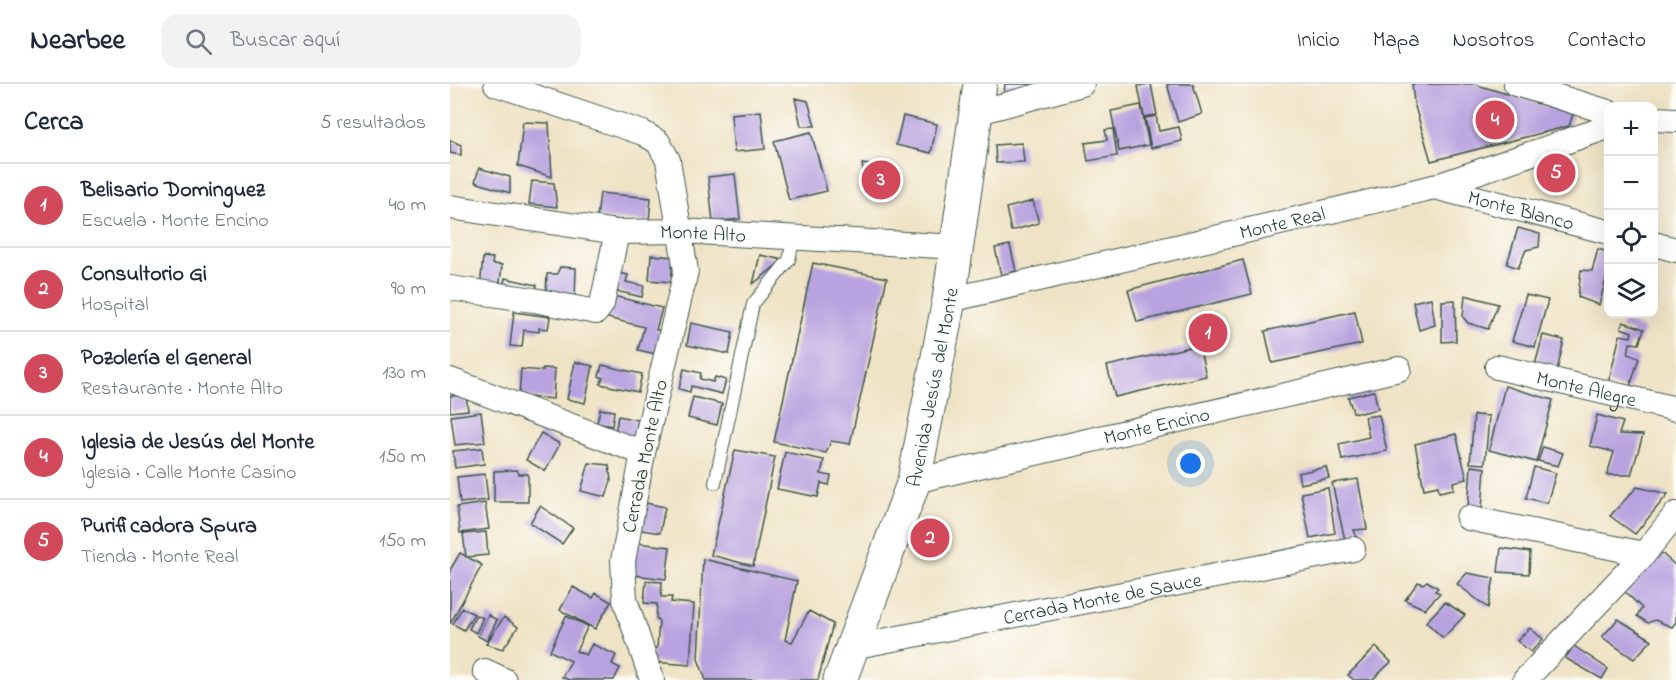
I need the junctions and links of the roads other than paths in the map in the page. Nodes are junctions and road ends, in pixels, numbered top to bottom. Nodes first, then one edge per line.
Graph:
1 (496, 84) edge
2 (1082, 84) edge
3 (1516, 84) edge
4 (977, 98) edge
5 (1604, 111) edge
6 (1658, 119) edge
7 (1676, 120) edge
8 (1604, 129) edge
9 (1434, 187) junction
10 (450, 207) edge
11 (681, 231) junction
12 (1604, 231) edge
13 (617, 232) junction
14 (794, 240) junction
15 (1658, 245) edge
16 (957, 248) junction
17 (1676, 250) edge
18 (450, 288) edge
19 (949, 300) junction
20 (1497, 368) dead end
21 (1399, 369) dead end
22 (450, 380) edge
23 (1676, 409) edge
24 (643, 453) junction
25 (914, 481) junction
26 (715, 483) dead end
27 (1676, 514) edge
28 (1468, 518) dead end
29 (1353, 549) dead end
30 (1644, 554) junction
31 (852, 647) junction
32 (652, 680) edge
33 (840, 680) edge
34 (1526, 680) edge

1 - 11 street, Cerrada Monte Alto
2 - 4 street
3 - 5 street
4 - 16 street, Avenida Jesús del Monte
6 - 7 street
8 - 9 street, Monte Real
9 - 12 street, Monte Blanco
9 - 19 street, Monte Real
10 - 13 street, Monte Alto
11 - 13 street, Monte Alto
11 - 14 street, Monte Alto
11 - 24 street, Cerrada Monte Alto
13 - 18 street
14 - 16 street, Monte Alto
14 - 26 lane
15 - 17 street
16 - 19 street, Avenida Jesús del Monte
19 - 25 street, Avenida Jesús del Monte
20 - 23 street, Monte Alegre
21 - 25 street, Monte Encino
22 - 24 street
24 - 32 street, Cerrada Monte Alto
25 - 31 street, Avenida Jesús del Monte
27 - 30 street
28 - 30 street
29 - 31 street, Cerrada Monte de Sauce
30 - 34 street
31 - 33 street, Avenida Jesús del Monte

